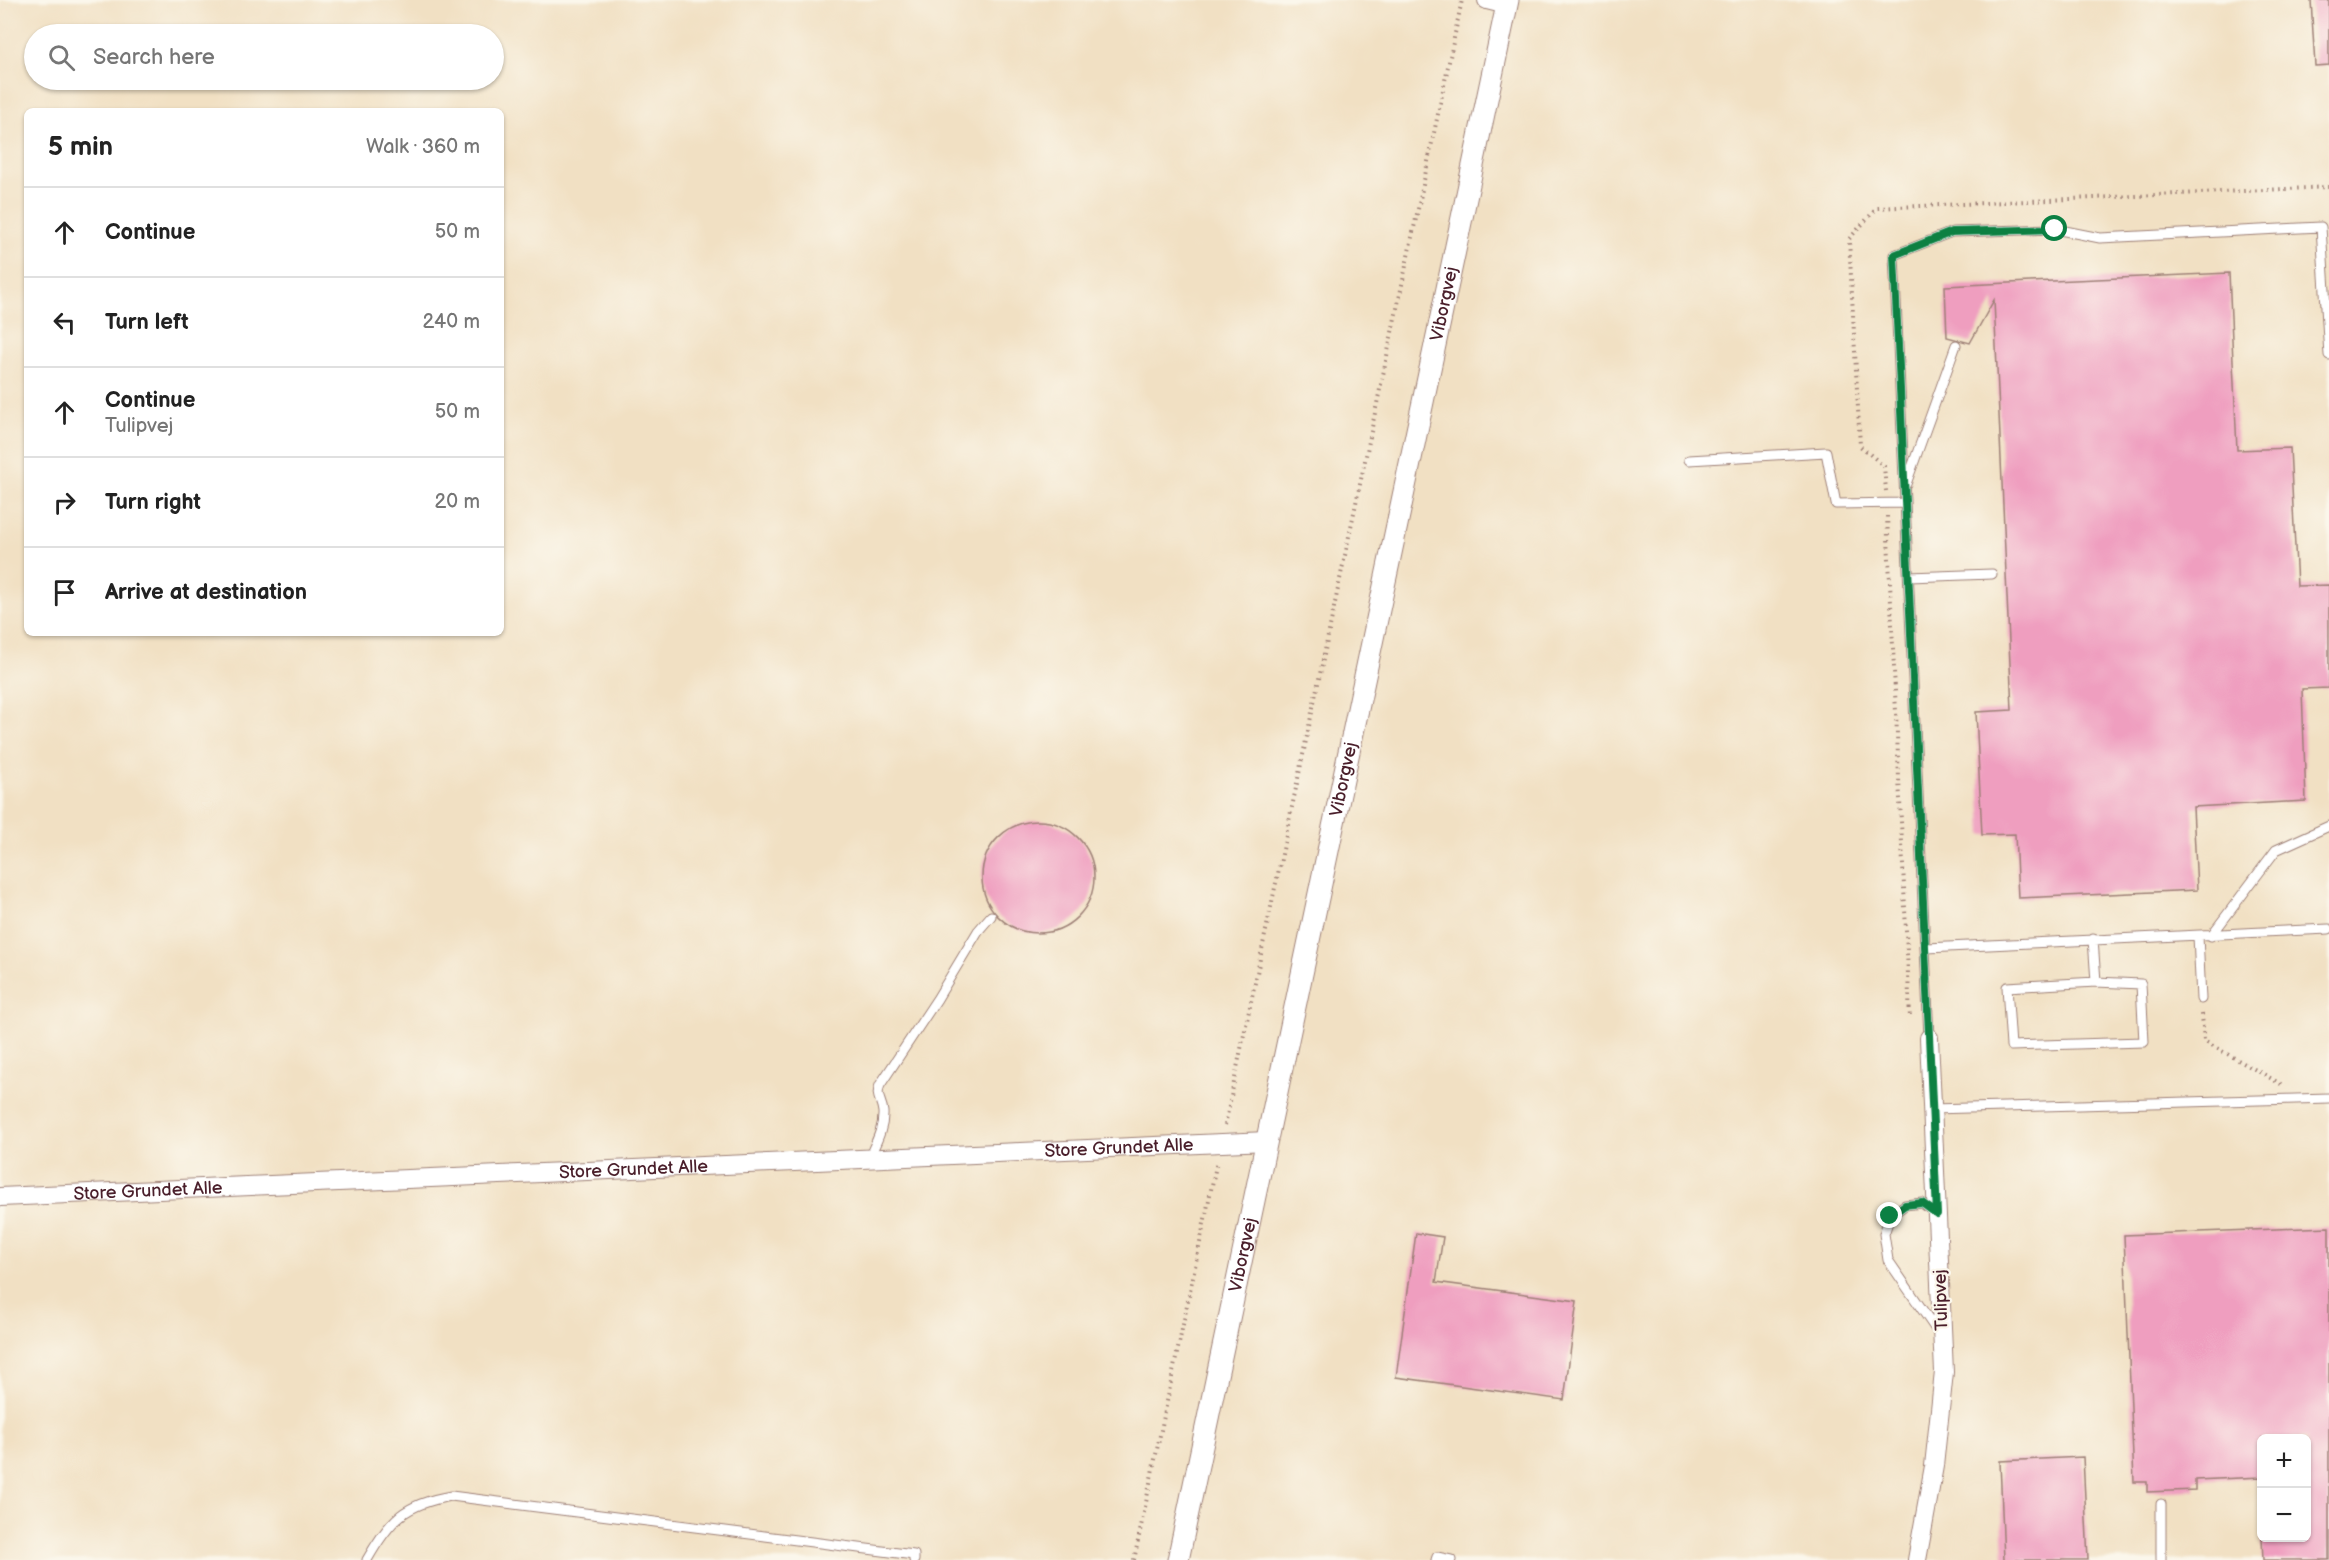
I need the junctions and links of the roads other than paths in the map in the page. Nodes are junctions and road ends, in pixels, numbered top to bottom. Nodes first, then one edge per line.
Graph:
1 (1501, 2) edge
2 (2325, 226) edge
3 (1956, 345) dead end
4 (2329, 355) edge
5 (1689, 460) dead end
6 (1904, 489) junction
7 (1905, 503) junction
8 (1992, 574) dead end
9 (1909, 577) junction
10 (2329, 826) edge
11 (992, 916) dead end
12 (2329, 929) edge
13 (2198, 936) junction
14 (2211, 936) junction
15 (2093, 939) junction
16 (1927, 948) junction
17 (2096, 982) junction
18 (2201, 999) road end
19 (1929, 1035) joint
20 (2329, 1098) edge
21 (1932, 1109) junction
22 (1266, 1141) junction
23 (869, 1158) junction
24 (0, 1197) edge
25 (1937, 1214) junction
26 (1942, 1338) junction
27 (2161, 1504) dead end
28 (367, 1560) edge
29 (914, 1560) edge
30 (1178, 1560) edge
31 (1436, 1560) edge
32 (1451, 1560) edge
33 (1917, 1560) edge
34 (2161, 1560) edge

1 - 22 street, Viborgvej
2 - 4 lane
2 - 6 lane
3 - 6 lane
5 - 7 lane
6 - 7 lane
7 - 9 lane
8 - 9 lane
9 - 16 lane
10 - 14 lane
11 - 23 lane
12 - 14 lane
13 - 14 lane
13 - 15 lane
13 - 18 lane
15 - 16 lane
15 - 17 lane
16 - 19 lane
17 - 17 lane
19 - 21 street, Tulipvej
20 - 21 lane
21 - 25 street, Tulipvej
22 - 23 street, Store Grundet Alle
22 - 30 street, Viborgvej
23 - 24 street, Store Grundet Alle
25 - 26 street, Tulipvej
25 - 26 lane
26 - 33 street, Tulipvej
27 - 34 lane
28 - 29 lane
31 - 32 lane

